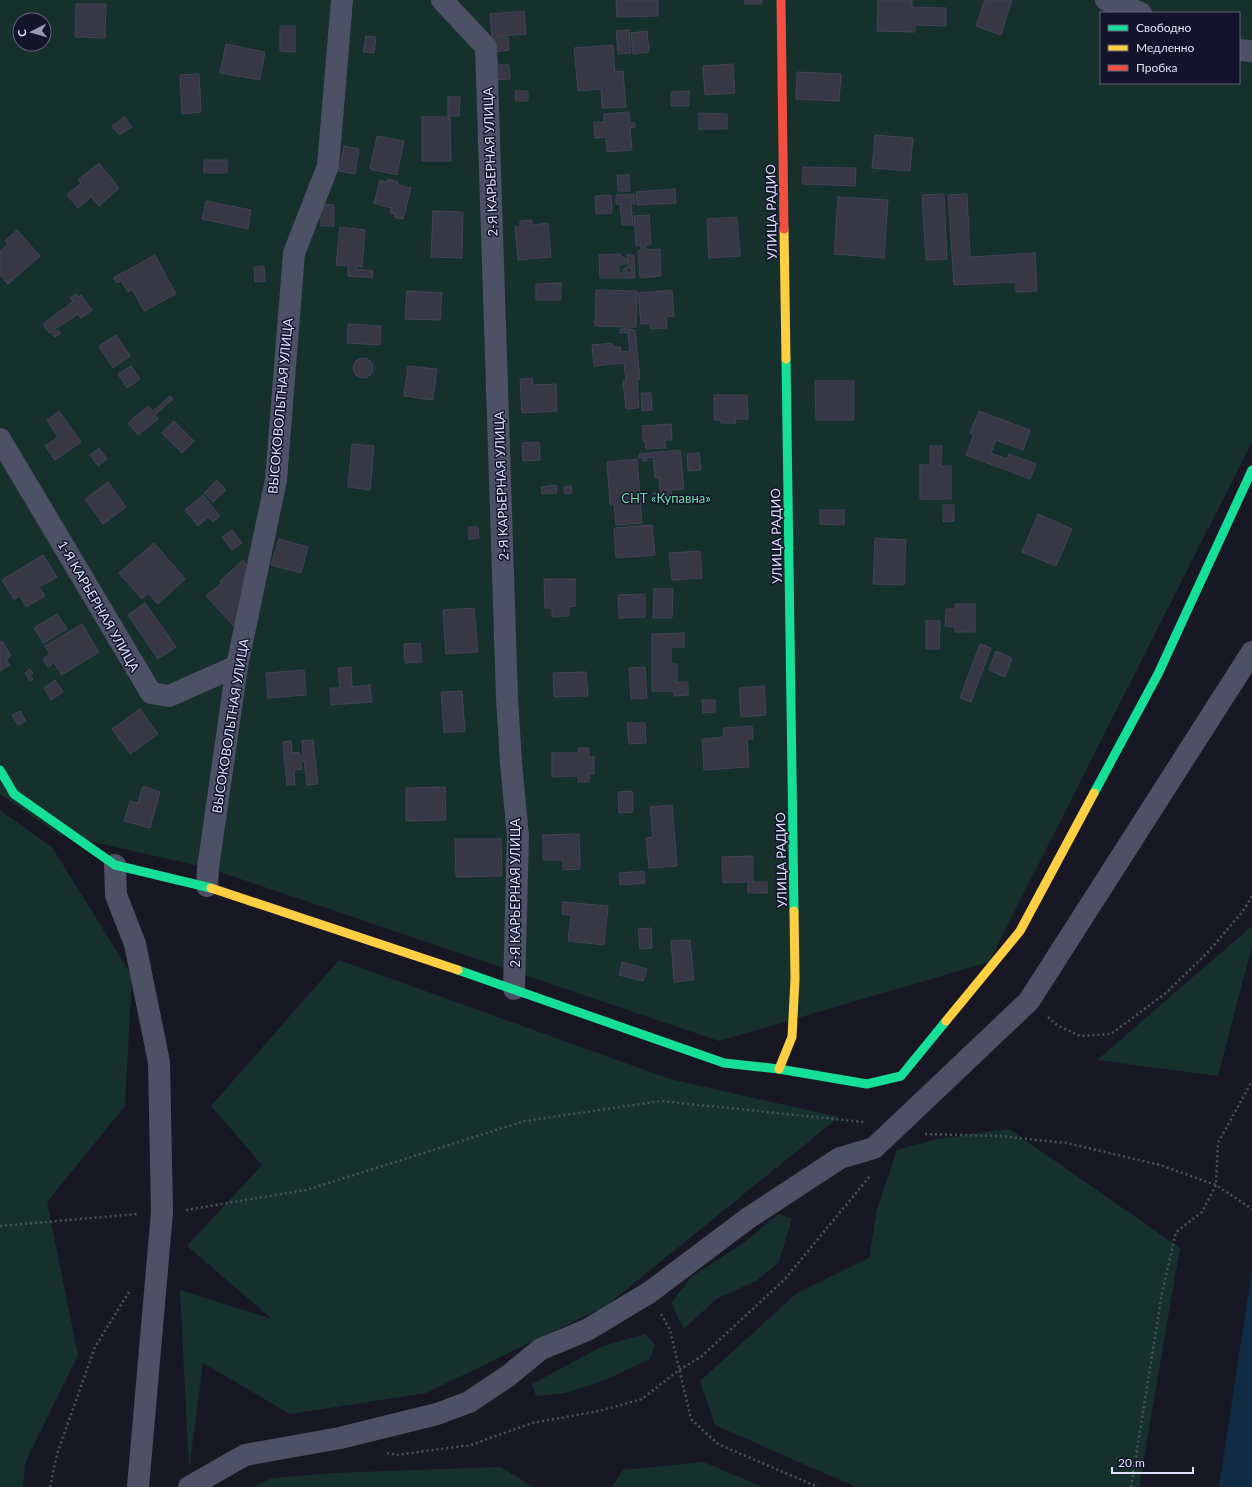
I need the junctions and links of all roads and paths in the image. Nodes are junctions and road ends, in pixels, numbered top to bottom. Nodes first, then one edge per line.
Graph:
1 (342, 0) edge
2 (442, 0) edge
3 (781, 0) edge
4 (1106, 0) edge
5 (1138, 12) edge
6 (1240, 50) edge
7 (1252, 51) edge
8 (0, 439) edge
9 (1252, 470) edge
10 (1252, 652) edge
11 (237, 666) junction
12 (0, 770) edge
13 (115, 864) junction
14 (207, 886) junction
15 (1252, 896) edge
16 (514, 989) junction
17 (1030, 1001) junction
18 (778, 1069) junction
19 (1252, 1081) edge
20 (899, 1126) junction
21 (874, 1148) junction
22 (1216, 1185) junction
23 (1252, 1209) edge
24 (162, 1212) junction
25 (0, 1226) edge
26 (155, 1278) junction
27 (650, 1292) junction
28 (679, 1370) junction
29 (382, 1452) dead end
30 (50, 1487) edge
31 (138, 1487) edge
32 (189, 1487) edge
33 (818, 1487) edge
34 (1131, 1487) edge

1 - 11 street, ВЫСОКОВОЛЬТНАЯ УЛИЦА
2 - 16 street, 2-Я КАРЬЕРНАЯ УЛИЦА
3 - 18 street, УЛИЦА РАДИО
4 - 5 street
6 - 7 street
8 - 11 street, 1-Я КАРЬЕРНАЯ УЛИЦА
9 - 18 street
10 - 17 street
11 - 14 street, ВЫСОКОВОЛЬТНАЯ УЛИЦА
12 - 13 street
13 - 14 street
13 - 24 street
14 - 16 street
15 - 17 path
16 - 18 street
17 - 20 street
19 - 22 path
20 - 21 street
20 - 22 path
20 - 24 path
21 - 27 street
21 - 28 path
22 - 23 path
22 - 34 path
24 - 25 path
24 - 26 street
26 - 30 path
26 - 31 street
27 - 28 path
27 - 32 street
28 - 29 path
28 - 33 path

